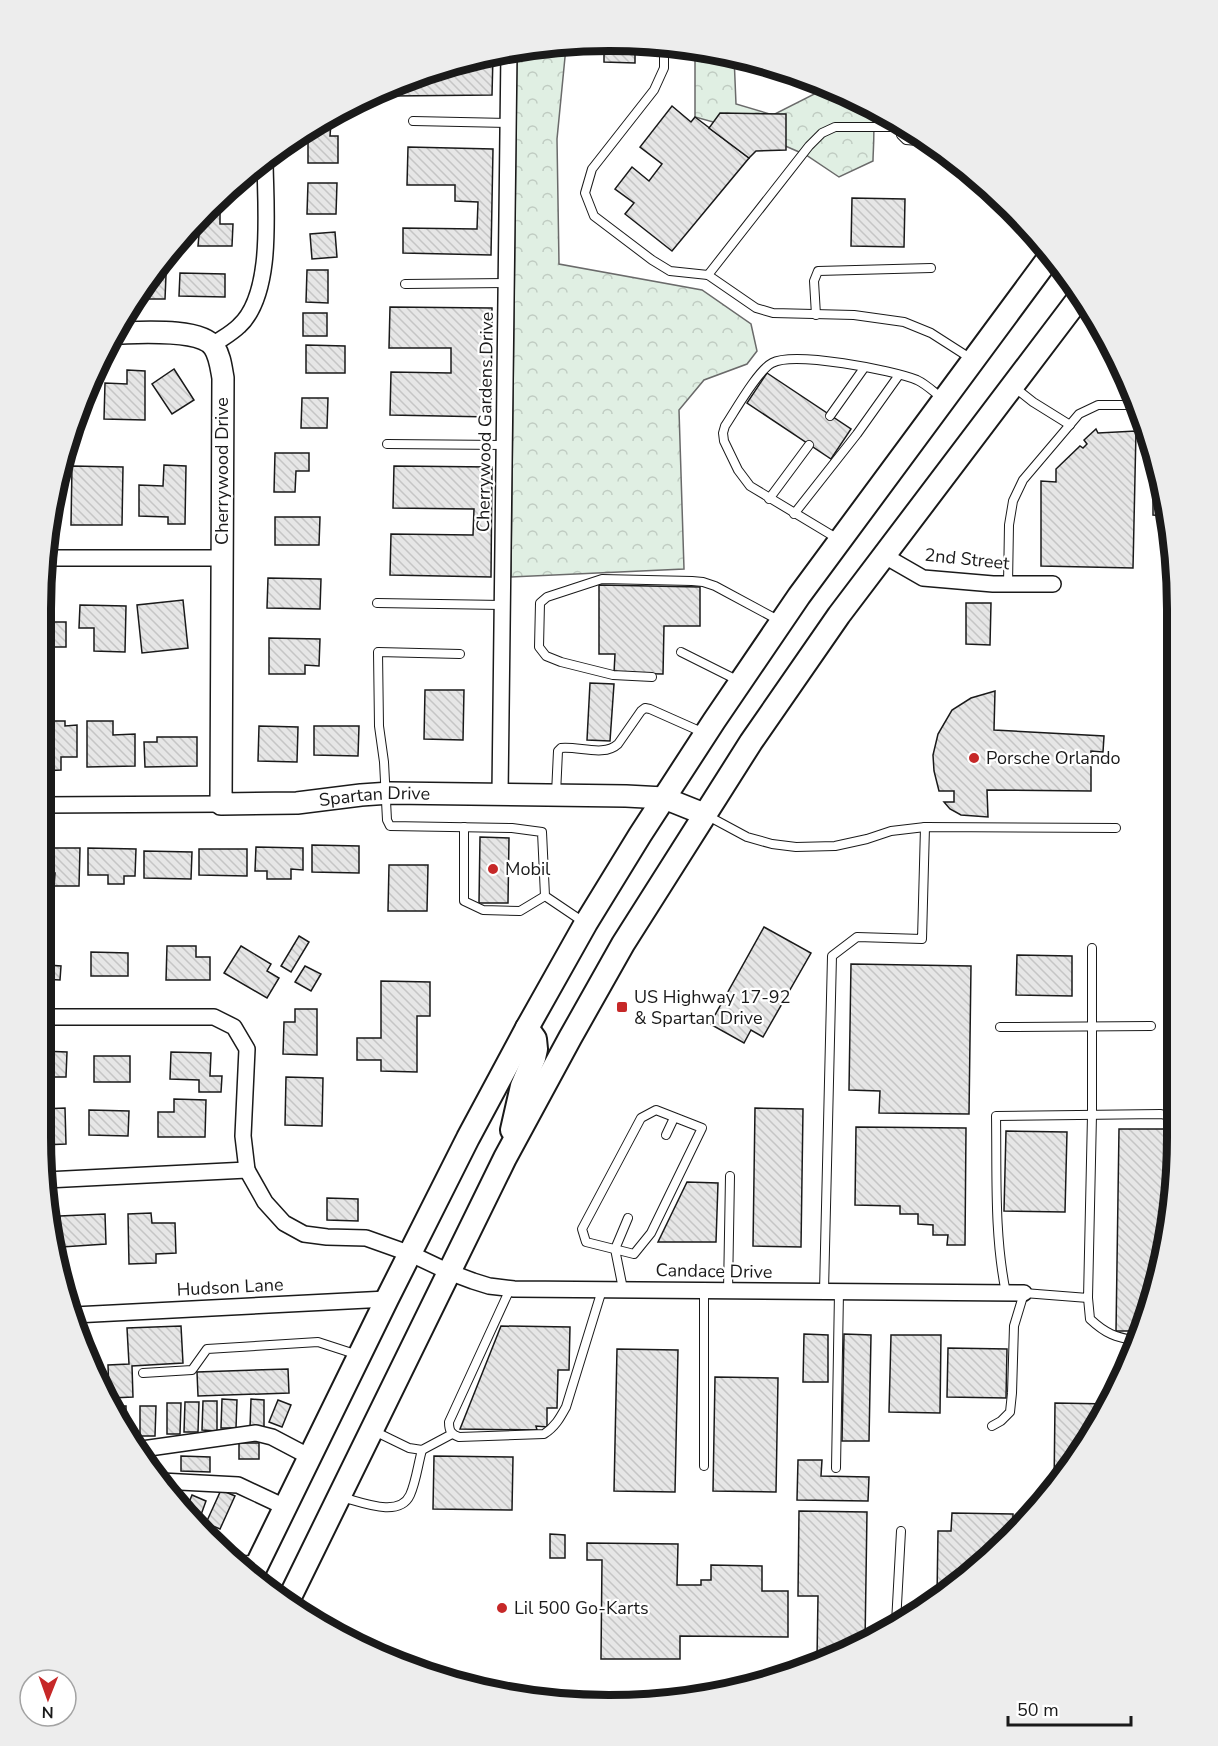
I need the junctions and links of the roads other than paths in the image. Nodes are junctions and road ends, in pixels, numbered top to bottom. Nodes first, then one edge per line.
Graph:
1 (664, 54) edge
2 (509, 61) edge
3 (412, 122) dead end
4 (508, 123) junction
5 (887, 125) edge
6 (265, 169) edge
7 (1046, 262) edge
8 (932, 268) dead end
9 (708, 275) junction
10 (405, 284) dead end
11 (506, 284) junction
12 (1075, 303) edge
13 (816, 315) junction
14 (124, 333) edge
15 (213, 345) junction
16 (973, 360) junction
17 (864, 368) junction
18 (899, 375) junction
19 (1012, 386) junction
20 (944, 400) junction
21 (1128, 405) edge
22 (831, 416) dead end
23 (1070, 425) junction
24 (387, 444) dead end
25 (504, 445) junction
26 (809, 445) dead end
27 (770, 499) junction
28 (794, 514) junction
29 (840, 541) junction
30 (883, 555) junction
31 (54, 558) edge
32 (222, 558) junction
33 (1008, 584) junction
34 (1053, 584) dead end
35 (377, 603) dead end
36 (502, 605) junction
37 (782, 622) junction
38 (681, 652) dead end
39 (460, 654) dead end
40 (652, 677) dead end
41 (740, 682) junction
42 (706, 734) junction
43 (385, 794) junction
44 (500, 794) junction
45 (556, 795) junction
46 (664, 798) junction
47 (221, 804) junction
48 (51, 805) edge
49 (704, 814) junction
50 (464, 827) junction
51 (925, 827) junction
52 (1116, 828) dead end
53 (545, 896) junction
54 (586, 923) junction
55 (1092, 948) dead end
56 (51, 1017) edge
57 (1092, 1025) junction
58 (1151, 1026) dead end
59 (1000, 1027) dead end
60 (527, 1028) junction
61 (1092, 1114) junction
62 (1167, 1116) edge
63 (674, 1118) junction
64 (666, 1135) dead end
65 (506, 1158) junction
66 (247, 1170) junction
67 (730, 1176) dead end
68 (53, 1180) edge
69 (628, 1218) dead end
70 (615, 1249) junction
71 (411, 1254) junction
72 (449, 1272) junction
73 (510, 1289) junction
74 (623, 1289) junction
75 (602, 1290) junction
76 (704, 1291) junction
77 (728, 1291) junction
78 (832, 1292) junction
79 (1006, 1293) junction
80 (1024, 1293) junction
81 (1088, 1298) junction
82 (387, 1299) junction
83 (81, 1315) edge
84 (1129, 1340) edge
85 (359, 1356) junction
86 (143, 1373) dead end
87 (992, 1426) dead end
88 (372, 1430) junction
89 (452, 1434) junction
90 (146, 1448) edge
91 (422, 1450) junction
92 (310, 1457) junction
93 (704, 1466) dead end
94 (836, 1468) dead end
95 (170, 1481) edge
96 (339, 1496) junction
97 (285, 1507) junction
98 (901, 1531) dead end
99 (255, 1568) edge
100 (292, 1596) edge
101 (896, 1615) edge

1 - 9 lane
2 - 4 street, Cherrywood Gardens Drive
3 - 4 lane
4 - 11 street, Cherrywood Gardens Drive
5 - 9 lane
6 - 15 street
7 - 16 main road
8 - 13 lane
9 - 13 lane
10 - 11 lane
11 - 25 street, Cherrywood Gardens Drive
12 - 19 main road
13 - 16 lane
14 - 15 street
15 - 32 street, Cherrywood Drive
16 - 20 main road
17 - 18 lane
17 - 22 lane
17 - 27 lane
18 - 20 lane
18 - 28 lane
19 - 23 lane
19 - 30 main road
20 - 29 main road
21 - 23 lane
23 - 33 lane
24 - 25 lane
25 - 36 street, Cherrywood Gardens Drive
26 - 27 lane
27 - 28 lane
28 - 29 lane
29 - 37 main road
30 - 33 street, 2nd Street
30 - 49 main road
31 - 32 street
32 - 47 street, Cherrywood Drive
33 - 34 street, 2nd Street
35 - 36 lane
36 - 44 street, Cherrywood Gardens Drive
37 - 40 lane
37 - 41 main road
38 - 41 lane
39 - 43 lane
41 - 42 main road
42 - 45 lane
42 - 46 main road
43 - 44 street, Spartan Drive
43 - 47 street, Spartan Drive
43 - 50 lane
44 - 45 street, Spartan Drive
45 - 46 street, Spartan Drive
46 - 49 street, Spartan Drive
46 - 54 main road
47 - 48 street, Spartan Drive
49 - 51 lane
49 - 65 main road
50 - 53 lane
50 - 53 lane
51 - 52 lane
51 - 78 lane
53 - 54 lane
54 - 60 main road
55 - 57 lane
56 - 66 street
57 - 58 lane
57 - 59 lane
57 - 61 lane
60 - 65 main road
60 - 71 main road
61 - 62 lane
61 - 79 lane
61 - 81 lane
63 - 64 lane
63 - 70 lane
63 - 70 lane
65 - 72 main road
66 - 68 street
66 - 71 street, Candace Drive
67 - 77 lane
69 - 70 lane
70 - 74 lane
71 - 72 street, Candace Drive
71 - 82 main road
72 - 73 street, Candace Drive
72 - 88 main road
73 - 75 street, Candace Drive
73 - 89 lane
74 - 75 street, Candace Drive
74 - 76 street, Candace Drive
75 - 89 lane
76 - 77 street, Candace Drive
76 - 93 lane
77 - 78 street, Candace Drive
78 - 79 street, Candace Drive
78 - 94 lane
79 - 80 street, Candace Drive
80 - 81 lane
80 - 87 lane
81 - 84 lane
82 - 83 street, Hudson Lane
82 - 85 main road
85 - 86 lane
85 - 92 main road
88 - 91 lane
88 - 96 main road
89 - 91 lane
90 - 92 street
91 - 96 lane
92 - 97 main road
95 - 97 street
96 - 100 main road
97 - 99 main road
98 - 101 lane

